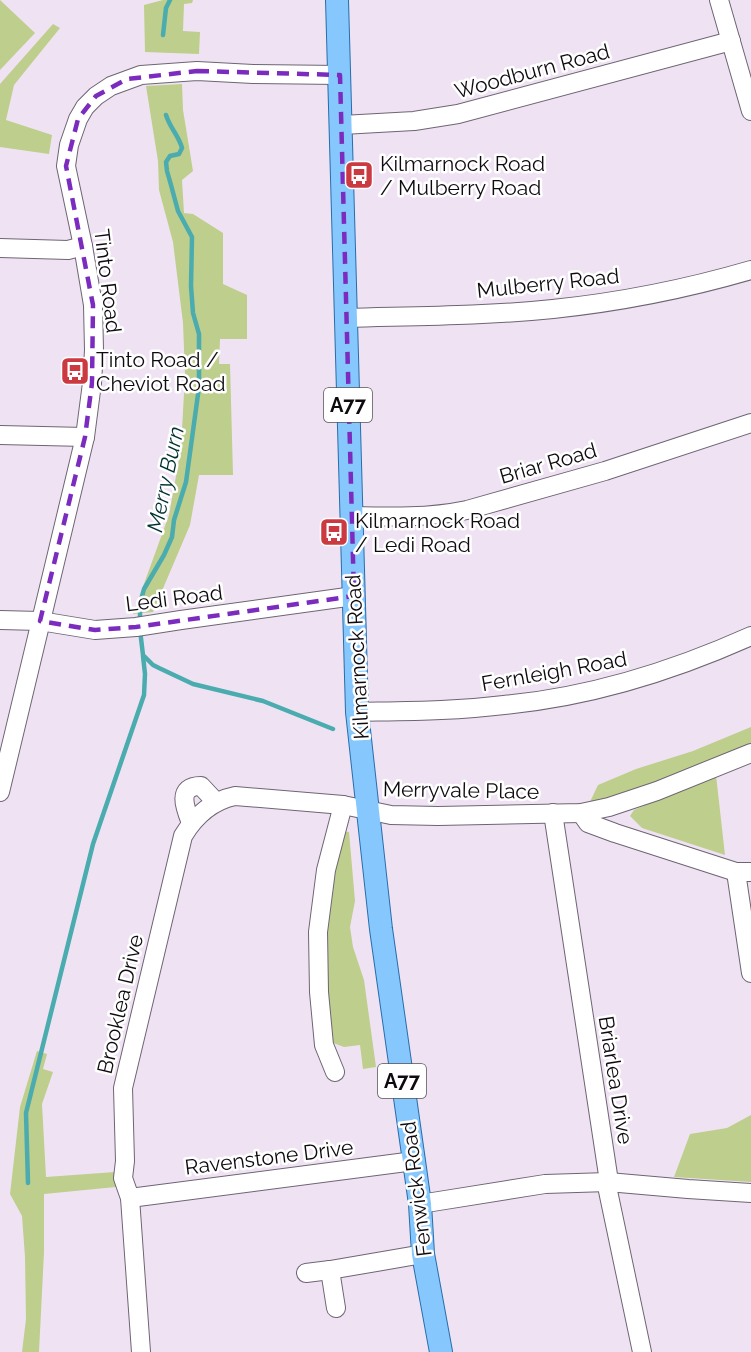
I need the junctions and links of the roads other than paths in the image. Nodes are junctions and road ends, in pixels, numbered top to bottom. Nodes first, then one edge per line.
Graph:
1 (337, 0) edge
2 (719, 0) edge
3 (731, 41) junction
4 (340, 75) junction
5 (751, 111) edge
6 (342, 124) junction
7 (84, 246) junction
8 (0, 248) edge
9 (751, 270) edge
10 (346, 318) junction
11 (751, 423) edge
12 (0, 435) edge
13 (85, 438) junction
14 (352, 516) junction
15 (354, 596) junction
16 (0, 620) edge
17 (40, 621) junction
18 (751, 636) edge
19 (357, 712) junction
20 (751, 753) edge
21 (0, 792) edge
22 (216, 802) junction
23 (343, 805) junction
24 (369, 810) junction
25 (553, 813) junction
26 (581, 813) junction
27 (191, 823) junction
28 (743, 872) edge
29 (751, 973) edge
30 (335, 1072) dead end
31 (414, 1161) junction
32 (608, 1182) junction
33 (751, 1193) edge
34 (130, 1198) junction
35 (420, 1204) junction
36 (423, 1254) junction
37 (330, 1270) junction
38 (306, 1273) dead end
39 (336, 1308) dead end
40 (141, 1352) edge
41 (441, 1352) edge
42 (642, 1352) edge

1 - 4 main road, Kilmarnock Road / A77
2 - 3 street
3 - 5 street
3 - 6 street, Woodburn Road
4 - 6 main road, Kilmarnock Road / A77
4 - 7 street, Tinto Road
6 - 10 main road, Kilmarnock Road / A77
7 - 8 street
7 - 13 street, Tinto Road
9 - 10 street, Mulberry Road
10 - 14 main road, Kilmarnock Road / A77
11 - 14 street, Briar Road
12 - 13 street
13 - 17 street, Tinto Road
14 - 15 main road, Kilmarnock Road / A77
15 - 17 street, Ledi Road
15 - 19 main road, Kilmarnock Road / A77
16 - 17 street, Ledi Road
17 - 21 street, Tinto Road
18 - 19 street, Fernleigh Road
19 - 24 main road, Kilmarnock Road / A77
20 - 26 street, Merryvale Place
22 - 23 street, Brooklea Drive
22 - 27 street, Brooklea Drive
22 - 27 street
23 - 24 street, Brooklea Drive
23 - 30 street
24 - 25 street, Merryvale Place
24 - 31 main road, Fenwick Road / A77
25 - 26 street, Merryvale Place
25 - 32 street, Briarlea Drive
26 - 28 street
27 - 34 street, Brooklea Drive
28 - 29 street
31 - 34 street, Ravenstone Drive
31 - 35 main road, Fenwick Road / A77
32 - 33 street
32 - 35 street
32 - 42 street, Briarlea Drive
34 - 40 street, Brooklea Drive
35 - 36 main road, Fenwick Road / A77
36 - 37 street
36 - 41 main road, Fenwick Road / A77
37 - 38 street
37 - 39 street

